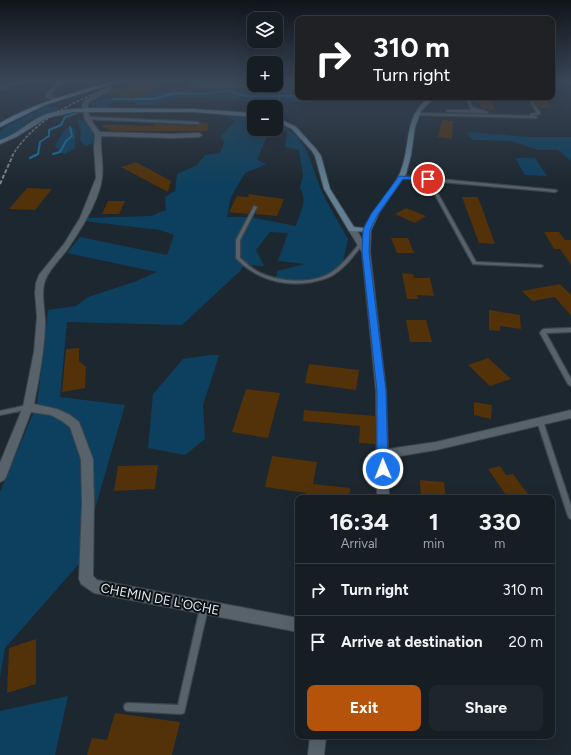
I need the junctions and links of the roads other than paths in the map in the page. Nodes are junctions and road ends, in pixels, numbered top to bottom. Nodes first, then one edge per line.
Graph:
1 (17, 116) edge
2 (47, 116) edge
3 (87, 116) edge
4 (114, 116) edge
5 (415, 116) edge
6 (505, 116) edge
7 (536, 117) dead end
8 (283, 122) edge
9 (198, 123) dead end
10 (0, 125) edge
11 (98, 134) junction
12 (199, 135) dead end
13 (0, 142) edge
14 (401, 177) junction
15 (428, 179) junction
16 (555, 191) dead end
17 (255, 207) dead end
18 (352, 229) junction
19 (367, 230) junction
20 (363, 248) junction
21 (541, 266) dead end
22 (571, 330) edge
23 (571, 384) edge
24 (28, 407) junction
25 (0, 414) edge
26 (571, 414) edge
27 (540, 421) junction
28 (383, 454) junction
29 (0, 477) edge
30 (383, 495) edge
31 (571, 516) edge
32 (204, 608) junction
33 (295, 624) edge
34 (128, 707) dead end
35 (318, 739) edge
36 (316, 755) edge

1 - 10 main road
2 - 13 street
3 - 11 street
4 - 9 lane
5 - 14 street
6 - 7 lane
8 - 18 street
11 - 12 street
11 - 24 street
14 - 15 lane
14 - 19 street
15 - 16 lane
15 - 21 lane
17 - 20 lane
18 - 19 street
18 - 20 street
19 - 20 street
20 - 28 street
22 - 23 lane
24 - 25 lane
24 - 29 street
24 - 32 street, CHEMIN DE L'OCHE
26 - 27 street
27 - 28 street
27 - 31 lane
28 - 30 street
32 - 33 street, CHEMIN DE L'OCHE
32 - 34 lane
35 - 36 street

